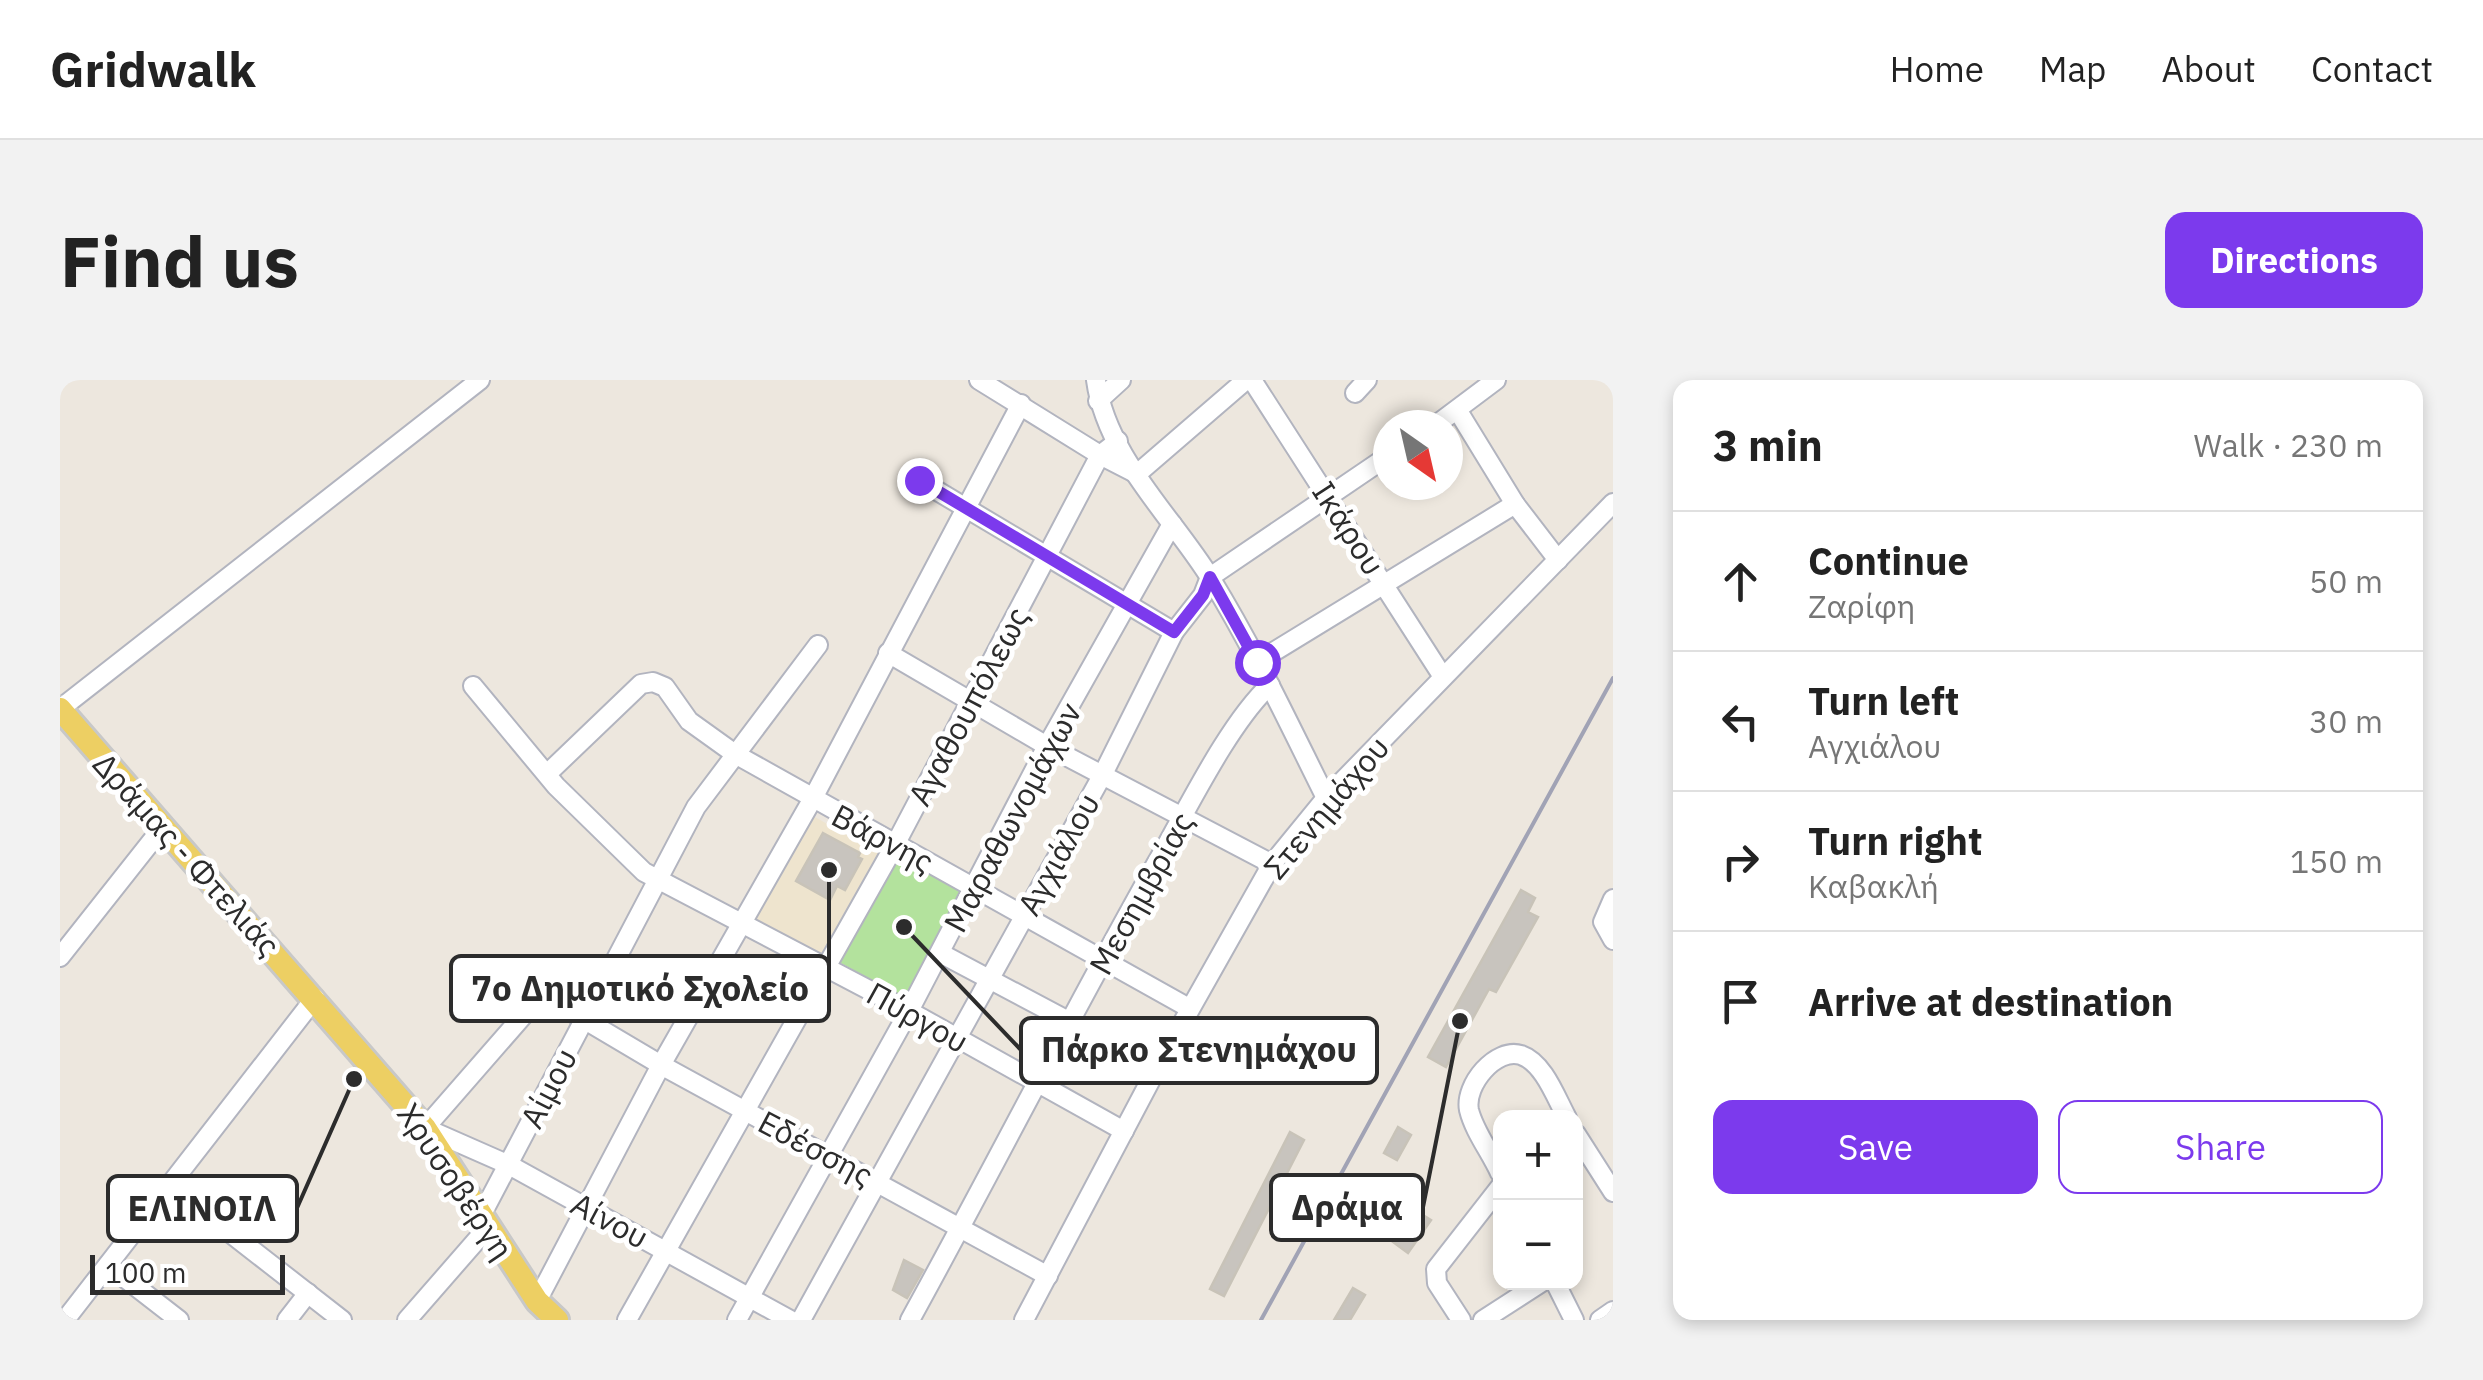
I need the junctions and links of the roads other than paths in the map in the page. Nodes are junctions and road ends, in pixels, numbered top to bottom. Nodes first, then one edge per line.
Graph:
1 (480, 380) edge
2 (979, 380) edge
3 (1096, 380) edge
4 (1121, 380) edge
5 (1249, 380) edge
6 (1496, 380) edge
7 (1098, 401) junction
8 (1021, 404) junction
9 (1459, 410) edge
10 (1463, 419) edge
11 (1118, 441) junction
12 (1100, 456) junction
13 (1373, 466) edge
14 (1137, 474) junction
15 (919, 480) dead end
16 (1328, 495) junction
17 (1613, 503) edge
18 (1515, 504) junction
19 (965, 510) junction
20 (1172, 524) junction
21 (1046, 556) junction
22 (1558, 560) junction
23 (1210, 577) junction
24 (1386, 584) junction
25 (1126, 602) junction
26 (1174, 632) junction
27 (818, 645) dead end
28 (888, 652) junction
29 (1257, 662) junction
30 (1443, 677) junction
31 (1270, 685) junction
32 (472, 686) dead end
33 (970, 700) junction
34 (60, 709) edge
35 (1046, 746) junction
36 (735, 754) junction
37 (546, 774) junction
38 (1103, 774) junction
39 (1326, 798) junction
40 (812, 800) junction
41 (1184, 816) junction
42 (162, 828) junction
43 (896, 843) junction
44 (1272, 864) junction
45 (657, 879) junction
46 (976, 888) junction
47 (1613, 899) edge
48 (1024, 914) junction
49 (741, 922) junction
50 (1613, 940) edge
51 (940, 954) junction
52 (60, 957) edge
53 (1103, 958) junction
54 (826, 967) junction
55 (988, 978) junction
56 (315, 998) junction
57 (1189, 1008) junction
58 (909, 1011) junction
59 (583, 1020) junction
60 (1070, 1022) junction
61 (955, 1038) junction
62 (661, 1066) junction
63 (1157, 1068) junction
64 (1037, 1083) junction
65 (744, 1110) junction
66 (1561, 1110) edge
67 (426, 1128) junction
68 (1124, 1131) junction
69 (1583, 1143) edge
70 (827, 1156) junction
71 (1493, 1159) edge
72 (509, 1165) junction
73 (1606, 1165) edge
74 (877, 1182) junction
75 (170, 1186) junction
76 (1613, 1192) edge
77 (1493, 1196) edge
78 (586, 1207) junction
79 (486, 1220) junction
80 (959, 1226) junction
81 (666, 1250) junction
82 (108, 1264) junction
83 (1048, 1276) junction
84 (1529, 1290) edge
85 (1559, 1290) edge
86 (308, 1293) junction
87 (749, 1297) junction
88 (536, 1300) junction
89 (1613, 1311) edge
90 (913, 1319) edge
91 (64, 1320) edge
92 (179, 1320) edge
93 (287, 1320) edge
94 (342, 1320) edge
95 (407, 1320) edge
96 (556, 1320) edge
97 (627, 1320) edge
98 (737, 1320) edge
99 (790, 1320) edge
100 (801, 1320) edge
101 (1024, 1320) edge
102 (1461, 1320) edge
103 (1482, 1320) edge
104 (1574, 1320) edge
105 (1600, 1320) edge

1 - 34 street
2 - 8 street
3 - 7 street
4 - 7 street
5 - 14 street
5 - 16 street, Ικάρου
6 - 9 street
7 - 11 street
8 - 12 street
8 - 19 street
10 - 18 street
11 - 12 street
11 - 14 street
12 - 14 street
12 - 21 street, Αγαθουπόλεως
13 - 16 street, Αγχιάλου
14 - 20 street
15 - 19 street
16 - 23 street, Αγχιάλου
16 - 24 street, Ικάρου
17 - 22 street, Στενημάχου
18 - 22 street
18 - 24 street
19 - 21 street
19 - 28 street
20 - 23 street
20 - 25 street, Μαραθωνομάχων
21 - 25 street
21 - 33 street, Αγαθουπόλεως
22 - 30 street, Στενημάχου
23 - 26 street, Αγχιάλου
23 - 29 street
24 - 29 street
24 - 30 street, Ικάρου
25 - 26 street
25 - 35 street, Μαραθωνομάχων
26 - 38 street, Αγχιάλου
27 - 36 street, Αίμου
28 - 33 street
28 - 40 street
29 - 31 street
30 - 39 street, Στενημάχου
31 - 39 street
31 - 41 street, Μεσημβρίας
32 - 37 street, Πύργου
33 - 35 street
33 - 43 street, Αγαθουπόλεως
34 - 42 main road, Δράμας - Φτελιάς
35 - 38 street
35 - 46 street, Μαραθωνομάχων
36 - 37 street, Βάρνης
36 - 40 street, Βάρνης
36 - 45 street, Αίμου
37 - 45 street, Πύργου
38 - 41 street
38 - 48 street, Αγχιάλου
39 - 44 street, Στενημάχου
40 - 43 street, Βάρνης
40 - 49 street
41 - 44 street
41 - 53 street, Μεσημβρίας
42 - 52 street
42 - 56 main road, Δράμας - Φτελιάς
43 - 46 street, Βάρνης
43 - 54 street, Αγαθουπόλεως
44 - 57 street, Στενημάχου
45 - 49 street, Πύργου
45 - 59 street, Αίμου
46 - 48 street, Βάρνης
46 - 51 street, Μαραθωνομάχων
47 - 50 street
48 - 53 street, Βάρνης
48 - 55 street, Αγχιάλου
49 - 54 street, Πύργου
49 - 62 street
51 - 55 street
51 - 58 street, Μαραθωνομάχων
53 - 57 street, Βάρνης
53 - 60 street, Μεσημβρίας
54 - 58 street, Πύργου
54 - 65 street, Αγαθουπόλεως
55 - 60 street
55 - 61 street, Αγχιάλου
56 - 67 main road, Χρυσοβέργη
56 - 75 street
57 - 63 street, Στενημάχου
58 - 61 street, Πύργου
58 - 70 street, Μαραθωνομάχων
59 - 62 street, Εδέσσης
59 - 67 street, Εδέσσης
59 - 72 street, Αίμου
60 - 63 street
60 - 64 street, Μεσημβρίας
61 - 64 street, Πύργου
61 - 74 street, Αγχιάλου
62 - 65 street, Εδέσσης
62 - 78 street
63 - 68 street, Στενημάχου
64 - 68 street, Πύργου
64 - 80 street, Μεσημβρίας
65 - 70 street, Εδέσσης
65 - 81 street, Αγαθουπόλεως
66 - 71 street
67 - 72 street, Αίνου
67 - 79 main road, Χρυσοβέργη
68 - 83 street, Στενημάχου
69 - 73 street
70 - 74 street, Εδέσσης
70 - 87 street, Μαραθωνομάχων
72 - 78 street, Αίνου
72 - 79 street, Αίμου
73 - 76 street
74 - 80 street, Εδέσσης
74 - 100 street, Αγχιάλου
75 - 82 street
75 - 86 street
77 - 102 street
78 - 81 street, Αίνου
78 - 88 street
79 - 88 main road, Χρυσοβέργη
79 - 95 street, Αίμου
80 - 83 street, Εδέσσης
80 - 90 street, Μεσημβρίας
81 - 87 street, Αίνου
81 - 97 street, Αγαθουπόλεως
82 - 91 street
82 - 92 street
83 - 101 street, Στενημάχου
84 - 103 street
85 - 104 street
86 - 93 street
86 - 94 street
87 - 98 street, Μαραθωνομάχων
87 - 99 street, Αίνου
88 - 96 main road, Χρυσοβέργη
89 - 105 street

